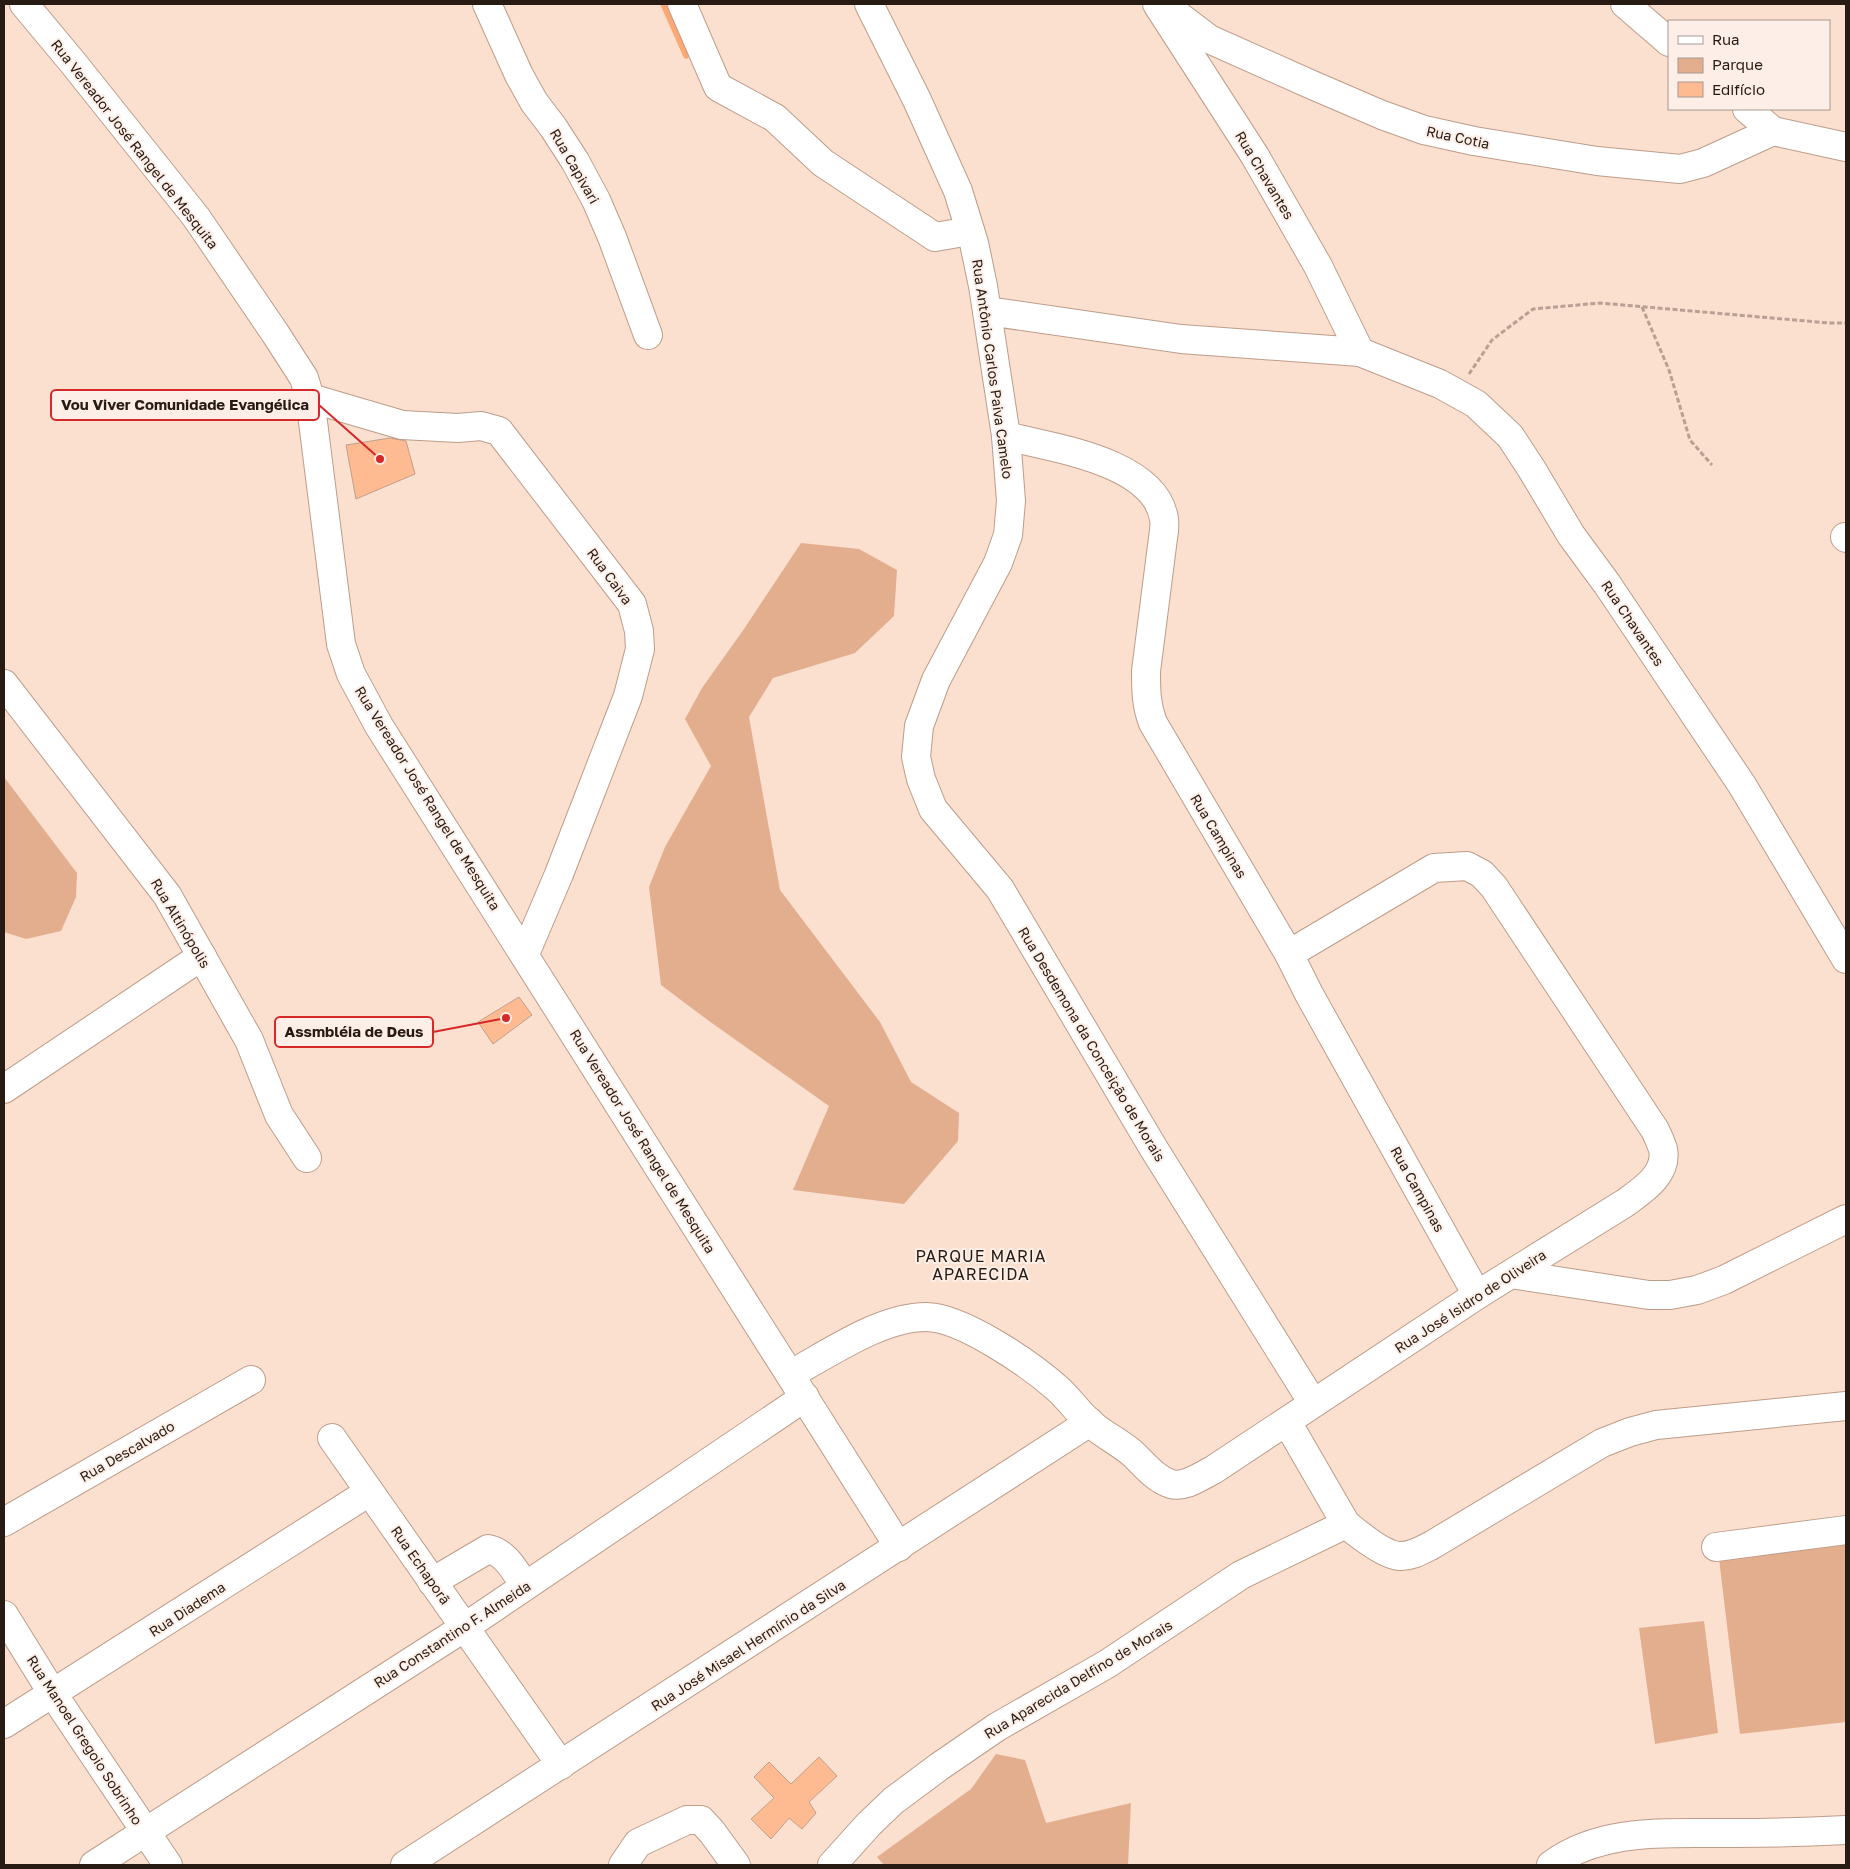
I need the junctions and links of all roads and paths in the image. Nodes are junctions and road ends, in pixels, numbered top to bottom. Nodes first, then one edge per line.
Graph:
1 (24, 4) edge
2 (487, 4) edge
3 (682, 4) edge
4 (869, 4) edge
5 (1157, 4) edge
6 (1163, 4) edge
7 (1625, 4) edge
8 (1668, 41) edge
9 (1748, 110) edge
10 (1773, 131) junction
11 (1846, 147) edge
12 (970, 231) junction
13 (1642, 307) junction
14 (987, 312) junction
15 (1846, 323) edge
16 (648, 335) dead end
17 (1360, 352) junction
18 (1457, 394) junction
19 (310, 398) junction
20 (1006, 436) junction
21 (1712, 465) dead end
22 (936, 680) joint
23 (4, 684) edge
24 (525, 954) junction
25 (1289, 954) junction
26 (202, 956) junction
27 (1846, 959) edge
28 (4, 1089) edge
29 (307, 1158) dead end
30 (1846, 1219) edge
31 (1511, 1274) junction
32 (1477, 1295) junction
33 (790, 1374) junction
34 (251, 1380) dead end
35 (804, 1397) junction
36 (1312, 1403) junction
37 (1846, 1406) edge
38 (1090, 1422) junction
39 (1287, 1422) junction
40 (332, 1438) dead end
41 (369, 1492) junction
42 (4, 1522) edge
43 (1346, 1524) junction
44 (1846, 1530) edge
45 (899, 1547) junction
46 (1716, 1547) dead end
47 (432, 1582) junction
48 (525, 1586) junction
49 (4, 1615) edge
50 (465, 1627) junction
51 (53, 1694) junction
52 (4, 1724) edge
53 (561, 1765) junction
54 (1846, 1830) edge
55 (146, 1832) junction
56 (94, 1865) edge
57 (168, 1865) edge
58 (405, 1865) edge
59 (623, 1865) edge
60 (736, 1865) edge
61 (832, 1865) edge
62 (1551, 1865) edge

1 - 19 street, Rua Vereador José Rangel de Mesquita
2 - 16 street, Rua Capivari
3 - 12 street
4 - 12 street, Rua Antônio Carlos Paiva Camelo
5 - 17 street, Rua Chavantes
6 - 10 street, Rua Cotia
7 - 8 street
9 - 10 street
10 - 11 street
12 - 14 street, Rua Antônio Carlos Paiva Camelo
13 - 15 path
13 - 18 path
13 - 21 path
14 - 17 street, Rua Chavantes
14 - 20 street, Rua Antônio Carlos Paiva Camelo
17 - 18 street, Rua Chavantes
18 - 27 street, Rua Chavantes
19 - 24 street, Rua Vereador José Rangel de Mesquita
19 - 24 street, Rua Caiva
20 - 22 street, Rua Antônio Carlos Paiva Camelo
20 - 25 street, Rua Campinas
22 - 36 street, Rua Desdemona da Conceição de Morais
23 - 26 street, Rua Altinópolis
24 - 33 street, Rua Vereador José Rangel de Mesquita
25 - 31 street, Rua José Isidro de Oliveira
25 - 32 street, Rua Campinas
26 - 28 street
26 - 29 street, Rua Altinópolis
30 - 31 street
31 - 32 street, Rua José Isidro de Oliveira
32 - 36 street, Rua José Isidro de Oliveira
33 - 35 street, Rua Vereador José Rangel de Mesquita
33 - 38 street, Rua José Isidro de Oliveira
34 - 42 street, Rua Descalvado
35 - 45 street, Rua Vereador José Rangel de Mesquita
35 - 48 street, Rua Constantino F. Almeida
36 - 39 street, Rua José Isidro de Oliveira
37 - 43 street
38 - 39 street, Rua José Isidro de Oliveira
38 - 45 street, Rua José Misael Hermínio da Silva
39 - 43 street
40 - 41 street, Rua Echaporã
41 - 47 street, Rua Echaporã
41 - 51 street, Rua Diadema
43 - 61 street, Rua Aparecida Delfino de Morais
44 - 46 street
45 - 53 street, Rua José Misael Hermínio da Silva
47 - 48 street
47 - 50 street, Rua Echaporã
48 - 50 street, Rua Constantino F. Almeida
49 - 51 street, Rua Manoel Gregoio Sobrinho
50 - 53 street, Rua Echaporã
50 - 55 street, Rua Constantino F. Almeida
51 - 52 street, Rua Diadema
51 - 55 street, Rua Manoel Gregoio Sobrinho
53 - 58 street, Rua José Misael Hermínio da Silva
54 - 62 street
55 - 56 street, Rua Constantino F. Almeida
55 - 57 street, Rua Manoel Gregoio Sobrinho
59 - 60 street

